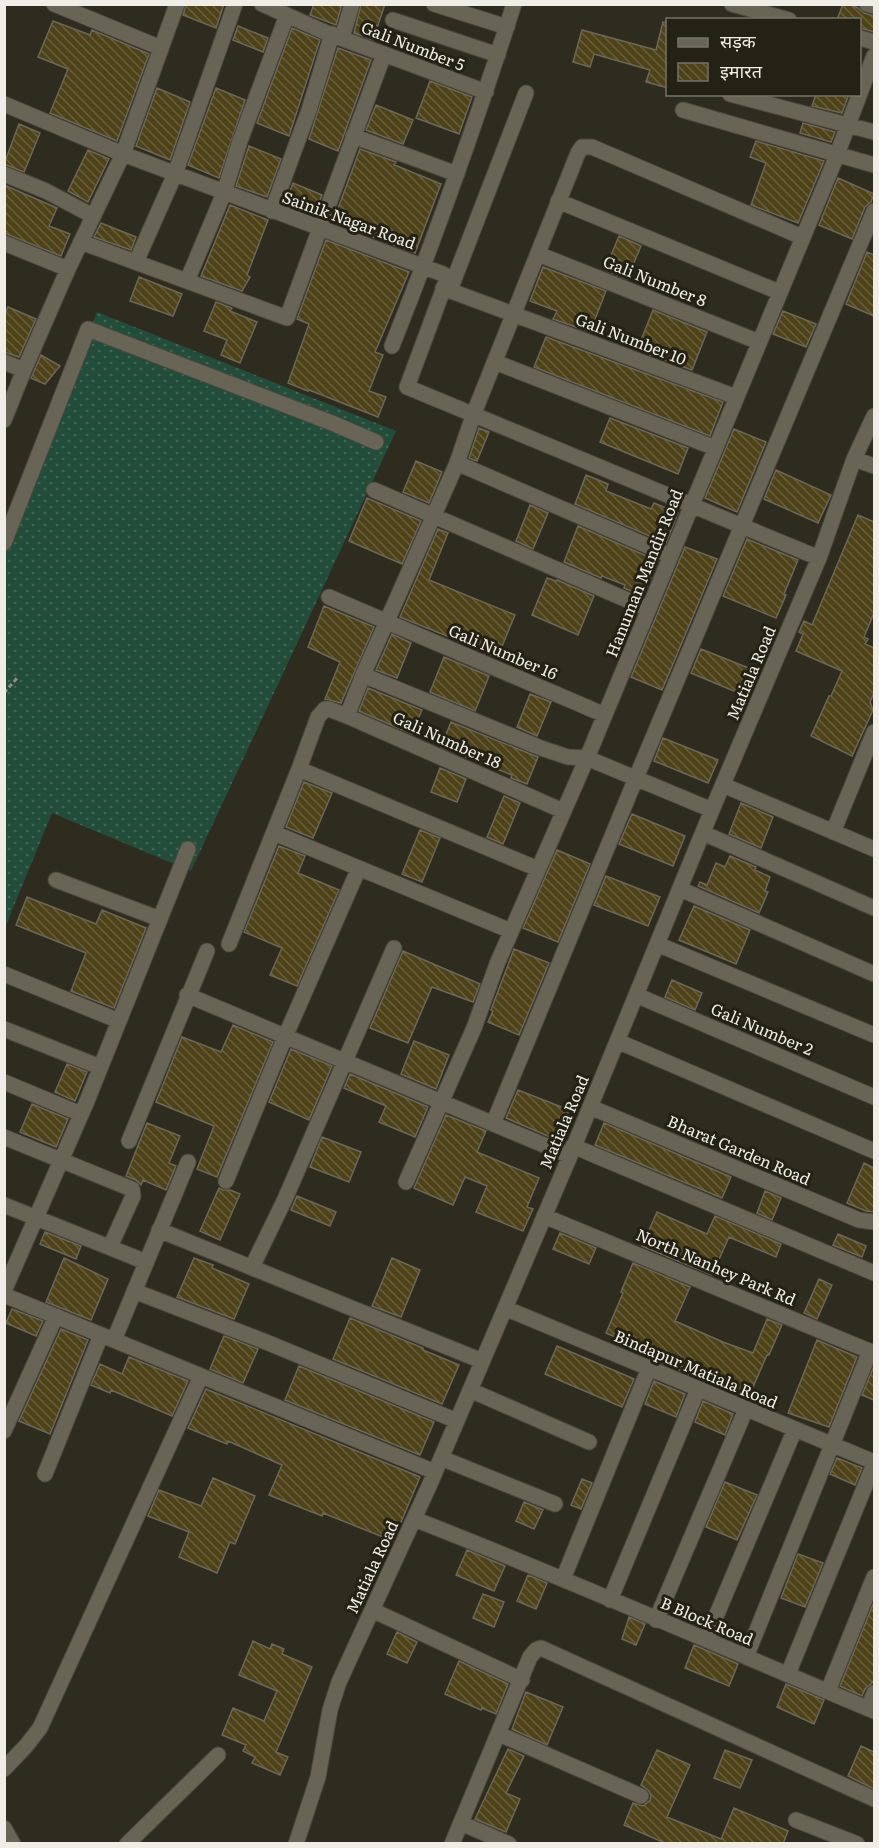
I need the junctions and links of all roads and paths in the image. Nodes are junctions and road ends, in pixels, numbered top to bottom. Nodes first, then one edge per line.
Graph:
1 (54, 4) edge
2 (177, 4) edge
3 (235, 4) edge
4 (262, 4) edge
5 (352, 4) edge
6 (434, 4) edge
7 (514, 4) edge
8 (732, 4) edge
9 (867, 4) edge
10 (874, 6) edge
11 (287, 15) junction
12 (782, 18) edge
13 (393, 20) dead end
14 (507, 27) junction
15 (337, 36) junction
16 (161, 48) junction
17 (384, 54) junction
18 (498, 55) junction
19 (874, 56) edge
20 (867, 73) edge
21 (861, 89) edge
22 (486, 92) junction
23 (526, 93) dead end
24 (738, 96) edge
25 (859, 96) edge
26 (4, 104) edge
27 (683, 110) dead end
28 (848, 125) junction
29 (874, 132) edge
30 (353, 136) junction
31 (123, 154) junction
32 (837, 155) junction
33 (874, 165) edge
34 (4, 174) edge
35 (175, 174) junction
36 (457, 174) junction
37 (225, 193) junction
38 (558, 201) junction
39 (272, 211) junction
40 (874, 211) edge
41 (93, 216) junction
42 (319, 228) junction
43 (802, 237) junction
44 (81, 242) junction
45 (4, 243) edge
46 (538, 254) junction
47 (136, 262) junction
48 (423, 267) junction
49 (68, 269) junction
50 (187, 281) junction
51 (447, 289) junction
52 (779, 292) junction
53 (514, 313) junction
54 (759, 342) junction
55 (392, 346) dead end
56 (4, 362) edge
57 (495, 362) junction
58 (24, 370) junction
59 (736, 398) junction
60 (474, 413) junction
61 (874, 416) edge
62 (4, 420) edge
63 (376, 442) dead end
64 (715, 448) junction
65 (854, 459) junction
66 (457, 464) junction
67 (874, 466) edge
68 (374, 490) dead end
69 (691, 505) junction
70 (433, 515) junction
71 (743, 527) junction
72 (4, 543) edge
73 (671, 556) junction
74 (819, 558) junction
75 (329, 597) dead end
76 (648, 609) junction
77 (388, 622) junction
78 (363, 675) junction
79 (18, 678) dead end
80 (4, 693) edge
81 (605, 715) junction
82 (347, 716) junction
83 (874, 732) edge
84 (587, 758) junction
85 (299, 769) junction
86 (636, 778) junction
87 (723, 785) junction
88 (712, 810) junction
89 (563, 811) junction
90 (833, 831) junction
91 (273, 833) junction
92 (703, 833) junction
93 (188, 849) dead end
94 (874, 849) edge
95 (359, 868) junction
96 (538, 869) junction
97 (56, 880) dead end
98 (680, 889) junction
99 (874, 908) edge
100 (160, 919) junction
101 (511, 931) junction
102 (230, 944) dead end
103 (657, 944) junction
104 (394, 948) dead end
105 (207, 951) dead end
106 (4, 974) edge
107 (874, 974) edge
108 (187, 995) junction
109 (636, 995) junction
110 (119, 1021) junction
111 (4, 1029) edge
112 (874, 1035) edge
113 (285, 1036) junction
114 (617, 1041) junction
115 (345, 1062) junction
116 (100, 1067) junction
117 (4, 1082) edge
118 (874, 1097) edge
119 (442, 1102) junction
120 (590, 1107) junction
121 (81, 1114) junction
122 (493, 1124) junction
123 (4, 1137) edge
124 (129, 1141) dead end
125 (572, 1151) junction
126 (874, 1151) edge
127 (61, 1161) junction
128 (188, 1162) dead end
129 (226, 1181) dead end
130 (406, 1182) dead end
131 (4, 1205) edge
132 (544, 1216) junction
133 (36, 1218) junction
134 (874, 1222) edge
135 (159, 1230) junction
136 (110, 1247) junction
137 (146, 1262) junction
138 (252, 1267) junction
139 (874, 1273) edge
140 (134, 1291) junction
141 (4, 1293) edge
142 (505, 1308) junction
143 (56, 1316) junction
144 (108, 1337) junction
145 (872, 1352) edge
146 (482, 1361) junction
147 (649, 1368) junction
148 (201, 1376) junction
149 (698, 1389) junction
150 (470, 1390) junction
151 (746, 1408) junction
152 (457, 1421) junction
153 (795, 1429) junction
154 (4, 1431) edge
155 (589, 1442) dead end
156 (832, 1444) junction
157 (874, 1463) edge
158 (438, 1465) junction
159 (45, 1474) dead end
160 (555, 1504) dead end
161 (414, 1519) junction
162 (874, 1577) edge
163 (563, 1579) junction
164 (610, 1600) junction
165 (372, 1610) junction
166 (656, 1620) junction
167 (706, 1640) junction
168 (746, 1657) junction
169 (788, 1674) junction
170 (522, 1680) junction
171 (828, 1691) junction
172 (874, 1693) edge
173 (871, 1710) edge
174 (499, 1734) junction
175 (219, 1755) dead end
176 (4, 1769) edge
177 (641, 1796) dead end
178 (874, 1799) edge
179 (796, 1820) dead end
180 (461, 1823) junction
181 (4, 1828) edge
182 (13, 1844) edge
183 (127, 1844) edge
184 (296, 1844) edge
185 (452, 1844) edge
186 (509, 1844) edge
187 (858, 1844) edge

1 - 16 street
2 - 16 street
3 - 35 street
4 - 11 street, Gali Number 5
5 - 15 street
6 - 14 street
7 - 14 street, Sainik Nagar Road
8 - 12 street
9 - 10 street
11 - 15 street, Gali Number 5
11 - 37 street
13 - 18 street
14 - 18 street, Sainik Nagar Road
15 - 17 street, Gali Number 5
15 - 39 street
16 - 31 street
17 - 22 street, Gali Number 5
17 - 30 street
18 - 22 street, Sainik Nagar Road
19 - 20 street, Hanuman Mandir Road
20 - 21 street, Hanuman Mandir Road
22 - 36 street, Sainik Nagar Road
23 - 51 street
24 - 28 street
25 - 28 street, Hanuman Mandir Road
26 - 31 street, Sainik Nagar Road
27 - 32 street
28 - 29 street
28 - 32 street, Hanuman Mandir Road
30 - 36 street
30 - 42 street
31 - 35 street, Sainik Nagar Road
31 - 41 street
32 - 33 street
32 - 43 street, Hanuman Mandir Road
34 - 41 street
35 - 37 street, Sainik Nagar Road
35 - 47 street
36 - 48 street, Sainik Nagar Road
37 - 39 street, Sainik Nagar Road
37 - 50 street
38 - 43 street
38 - 46 street
38 - 52 street
39 - 42 street, Sainik Nagar Road
40 - 71 street
41 - 44 street
42 - 48 street, Sainik Nagar Road
42 - 50 street
43 - 52 street, Hanuman Mandir Road
44 - 47 street
44 - 49 street
45 - 49 street
46 - 53 street
46 - 54 street, Gali Number 8
47 - 50 street
48 - 51 street
48 - 55 street
49 - 58 street
51 - 53 street, Gali Number 10
51 - 60 street
52 - 54 street, Hanuman Mandir Road
53 - 57 street
53 - 59 street, Gali Number 10
54 - 59 street, Hanuman Mandir Road
56 - 58 street
57 - 60 street
57 - 64 street
58 - 62 street
59 - 64 street, Hanuman Mandir Road
60 - 66 street
60 - 69 street
61 - 65 street, Matiala Road
63 - 72 street
64 - 69 street, Hanuman Mandir Road
65 - 67 street
65 - 74 street, Matiala Road
66 - 70 street
66 - 73 street
68 - 70 street
69 - 71 street
69 - 73 street, Hanuman Mandir Road
70 - 76 street
70 - 77 street
71 - 74 street
71 - 86 street
73 - 76 street, Hanuman Mandir Road
74 - 87 street, Matiala Road
75 - 77 street, Gali Number 16
76 - 81 street, Hanuman Mandir Road
77 - 78 street
77 - 81 street, Gali Number 16
78 - 82 street
78 - 84 street
79 - 80 path
81 - 84 street, Hanuman Mandir Road
82 - 85 street, Gali Number 18
82 - 89 street, Gali Number 18
83 - 90 street
84 - 86 street
84 - 89 street, Hanuman Mandir Road
85 - 91 street
85 - 96 street
86 - 88 street
86 - 122 street
87 - 88 street, Matiala Road
87 - 90 street
88 - 92 street, Matiala Road
89 - 96 street, Hanuman Mandir Road
90 - 94 street
91 - 95 street
91 - 102 street
92 - 98 street, Matiala Road
92 - 99 street
93 - 100 street
95 - 101 street
95 - 113 street
96 - 101 street, Hanuman Mandir Road
97 - 100 street
98 - 103 street, Matiala Road
98 - 107 street
100 - 110 street
101 - 119 street, Hanuman Mandir Road
103 - 109 street, Matiala Road
103 - 112 street
104 - 115 street
105 - 108 street
106 - 110 street
108 - 113 street
108 - 124 street
109 - 114 street, Matiala Road
109 - 118 street, Gali Number 2
110 - 116 street
111 - 116 street
113 - 115 street
113 - 129 street
114 - 120 street, Matiala Road
114 - 126 street
115 - 119 street
115 - 138 street
116 - 121 street
117 - 121 street
119 - 122 street
119 - 130 street, Hanuman Mandir Road
120 - 125 street, Matiala Road
120 - 134 street, Bharat Garden Road
121 - 127 street
122 - 125 street
123 - 127 street
125 - 132 street, Matiala Road
125 - 139 street
127 - 133 street
127 - 136 street
128 - 135 street
131 - 133 street
132 - 142 street, Matiala Road
132 - 145 street, North Nanhey Park Rd
133 - 136 street
133 - 141 street
135 - 137 street
135 - 138 street
136 - 137 street
137 - 140 street
138 - 146 street
140 - 144 street
140 - 152 street
141 - 143 street
142 - 146 street, Matiala Road
142 - 147 street, Bindapur Matiala Road
143 - 144 street
143 - 154 street
144 - 148 street
144 - 159 street
145 - 156 street
146 - 150 street, Matiala Road
147 - 149 street, Bindapur Matiala Road
147 - 163 street
148 - 158 street
148 - 176 street
149 - 151 street, Bindapur Matiala Road
149 - 164 street
150 - 152 street, Matiala Road
150 - 155 street
151 - 153 street, Bindapur Matiala Road
151 - 166 street
152 - 158 street, Matiala Road
153 - 156 street, Bindapur Matiala Road
153 - 167 street
156 - 157 street, Bindapur Matiala Road
156 - 168 street
157 - 169 street
158 - 160 street
158 - 161 street, Matiala Road
161 - 163 street, B Block Road
161 - 165 street, Matiala Road
162 - 171 street
163 - 164 street, B Block Road
164 - 166 street, B Block Road
165 - 170 street
165 - 184 street, Matiala Road
166 - 167 street, B Block Road
167 - 168 street, B Block Road
168 - 169 street, B Block Road
169 - 171 street, B Block Road
170 - 174 street
170 - 178 street
171 - 173 street, B Block Road
172 - 173 street
174 - 177 street
174 - 180 street
175 - 183 street
179 - 187 street
180 - 185 street
180 - 186 street
181 - 182 street

